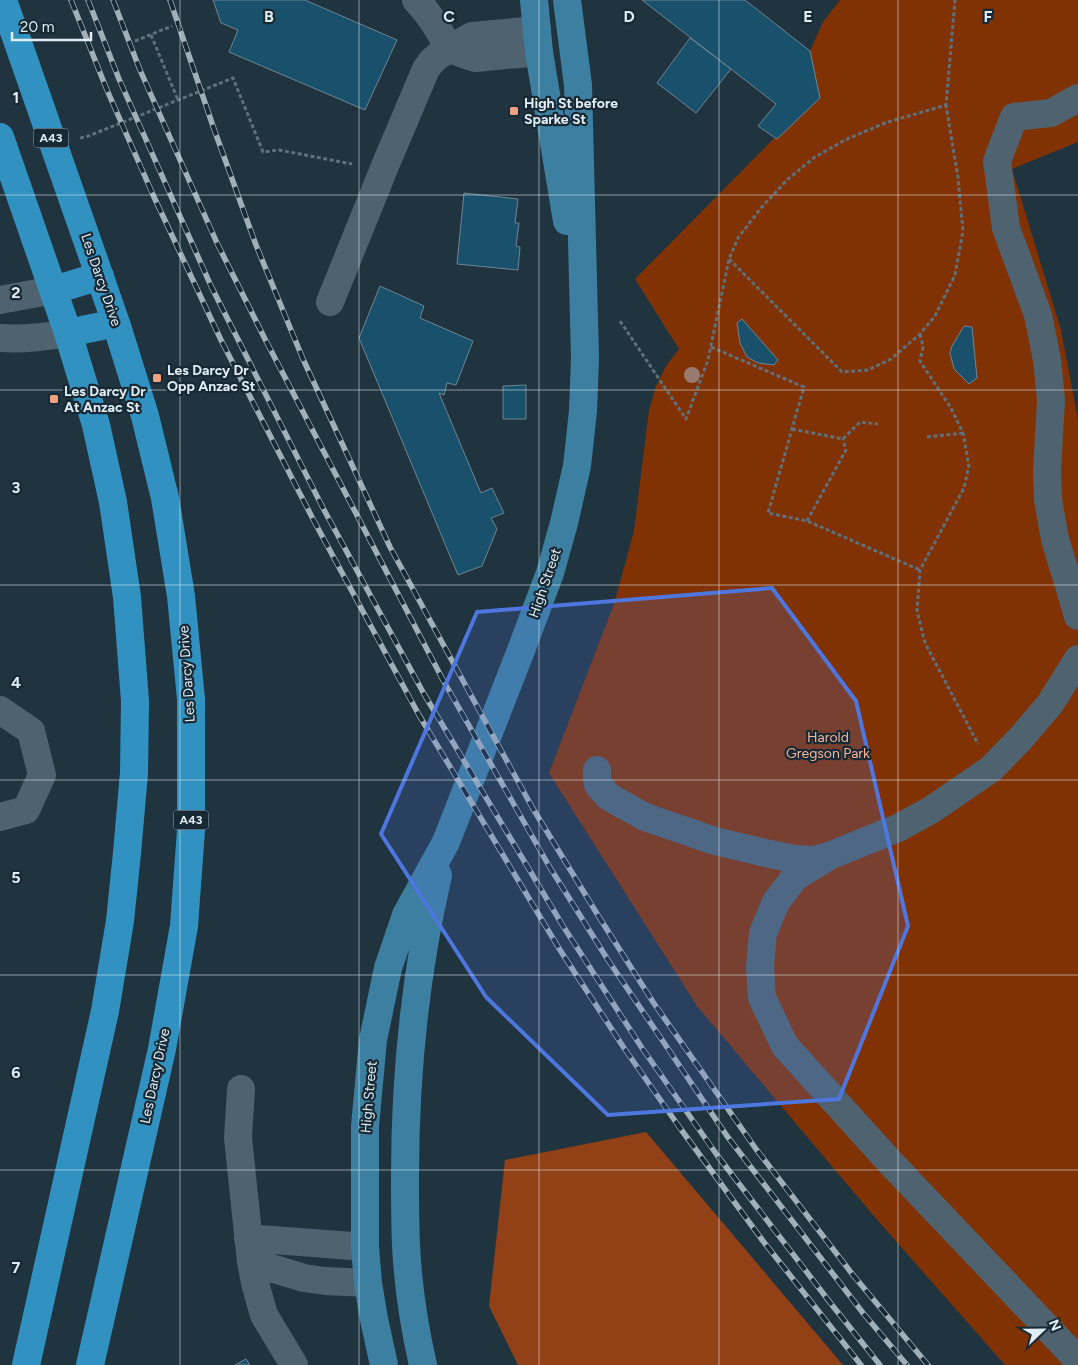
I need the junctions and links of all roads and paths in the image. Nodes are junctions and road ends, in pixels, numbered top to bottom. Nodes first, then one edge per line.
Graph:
1 (2, 0) edge
2 (416, 0) edge
3 (534, 0) edge
4 (549, 0) edge
5 (567, 0) edge
6 (956, 0) edge
7 (172, 26) dead end
8 (151, 34) junction
9 (135, 41) dead end
10 (543, 41) junction
11 (449, 49) junction
12 (1078, 98) edge
13 (178, 100) junction
14 (946, 105) junction
15 (0, 137) edge
16 (77, 138) dead end
17 (352, 164) dead end
18 (580, 166) junction
19 (729, 259) junction
20 (100, 276) junction
21 (54, 290) junction
22 (0, 300) edge
23 (330, 302) dead end
24 (583, 311) junction
25 (620, 321) dead end
26 (116, 323) junction
27 (68, 333) junction
28 (920, 334) junction
29 (0, 338) edge
30 (711, 347) junction
31 (878, 424) dead end
32 (792, 429) junction
33 (964, 433) junction
34 (927, 437) dead end
35 (843, 439) junction
36 (807, 520) junction
37 (920, 570) junction
38 (1078, 616) edge
39 (1078, 659) edge
40 (0, 710) edge
41 (990, 769) junction
42 (597, 770) dead end
43 (0, 817) edge
44 (446, 842) junction
45 (829, 856) junction
46 (241, 1089) dead end
47 (406, 1244) junction
48 (364, 1247) junction
49 (250, 1250) junction
50 (409, 1280) junction
51 (368, 1282) junction
52 (1078, 1360) edge
53 (26, 1365) edge
54 (90, 1365) edge
55 (294, 1365) edge
56 (384, 1365) edge
57 (423, 1365) edge

1 - 20 highway, Les Darcy Drive / A43
2 - 11 street
3 - 10 main road, High Street
4 - 10 main road
5 - 18 main road, High Street
6 - 14 path
7 - 8 path
8 - 9 path
8 - 13 path
10 - 11 street
10 - 18 main road
10 - 24 main road, High Street
11 - 23 street
12 - 38 street
13 - 16 path
13 - 17 path
14 - 19 path
14 - 28 path
15 - 21 highway
18 - 24 main road, High Street
19 - 28 path
19 - 30 path
20 - 21 highway
20 - 26 highway, Les Darcy Drive / A43
21 - 22 street
21 - 27 highway
24 - 44 main road, High Street
25 - 30 path
26 - 27 highway
26 - 54 highway, Les Darcy Drive / A43
27 - 29 street
27 - 53 highway
28 - 33 path
30 - 32 path
31 - 35 path
32 - 35 path
32 - 36 path
33 - 34 path
33 - 37 path
35 - 36 path
36 - 37 path
37 - 41 path
39 - 41 street
40 - 43 street
41 - 45 street
42 - 45 street
44 - 47 main road, High Street
44 - 48 main road, High Street
45 - 52 street
46 - 49 street
47 - 48 main road
47 - 50 main road, High Street
48 - 49 street
48 - 51 main road, High Street
49 - 51 street
49 - 55 street
50 - 51 main road
50 - 57 main road, High Street
51 - 56 main road, High Street

